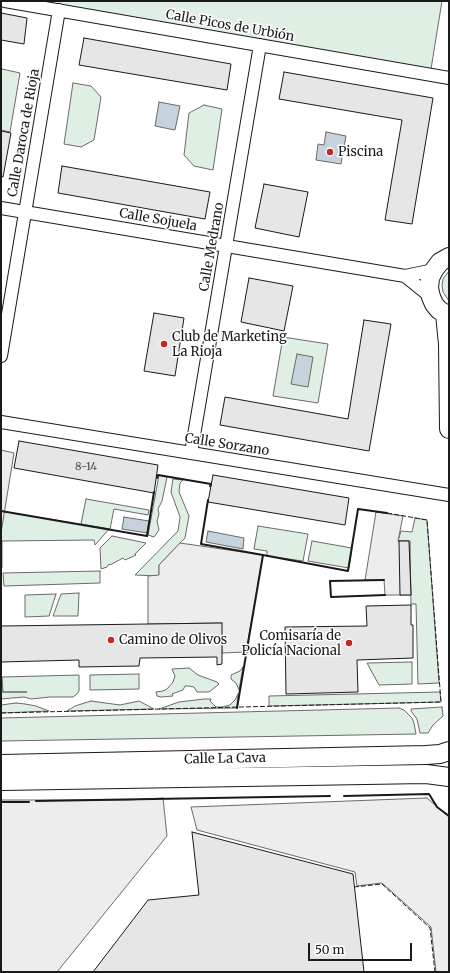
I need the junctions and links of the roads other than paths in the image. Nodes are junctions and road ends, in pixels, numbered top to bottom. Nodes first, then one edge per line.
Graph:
1 (5, 1) edge
2 (59, 10) junction
3 (260, 45) junction
4 (449, 78) edge
5 (1, 208) edge
6 (25, 212) junction
7 (449, 245) edge
8 (226, 246) junction
9 (441, 263) edge
10 (405, 276) junction
11 (431, 297) junction
12 (447, 315) edge
13 (1, 356) edge
14 (1, 422) edge
15 (449, 429) edge
16 (191, 453) junction
17 (449, 495) edge
18 (449, 751) edge
19 (1, 764) edge
20 (449, 777) edge
21 (1, 781) edge

1 - 2 street, Calle Picos de Urbión
2 - 3 street, Calle Picos de Urbión
2 - 6 street, Calle Daroca de Rioja
3 - 4 street, Calle Picos de Urbión
3 - 8 street, Calle Medrano
5 - 6 street, Calle Sojuela
6 - 8 street, Calle Sojuela
6 - 13 street, Calle Daroca de Rioja
7 - 9 main road
8 - 10 street, Calle Sojuela
8 - 16 street, Calle Medrano
9 - 10 street, Calle Sojuela
9 - 11 main road
10 - 11 street, Calle Sojuela
11 - 12 main road
12 - 15 main road
14 - 16 street, Calle Sorzano
16 - 17 street, Calle Sorzano
18 - 19 main road, Calle La Cava
20 - 21 main road, Calle La Cava

